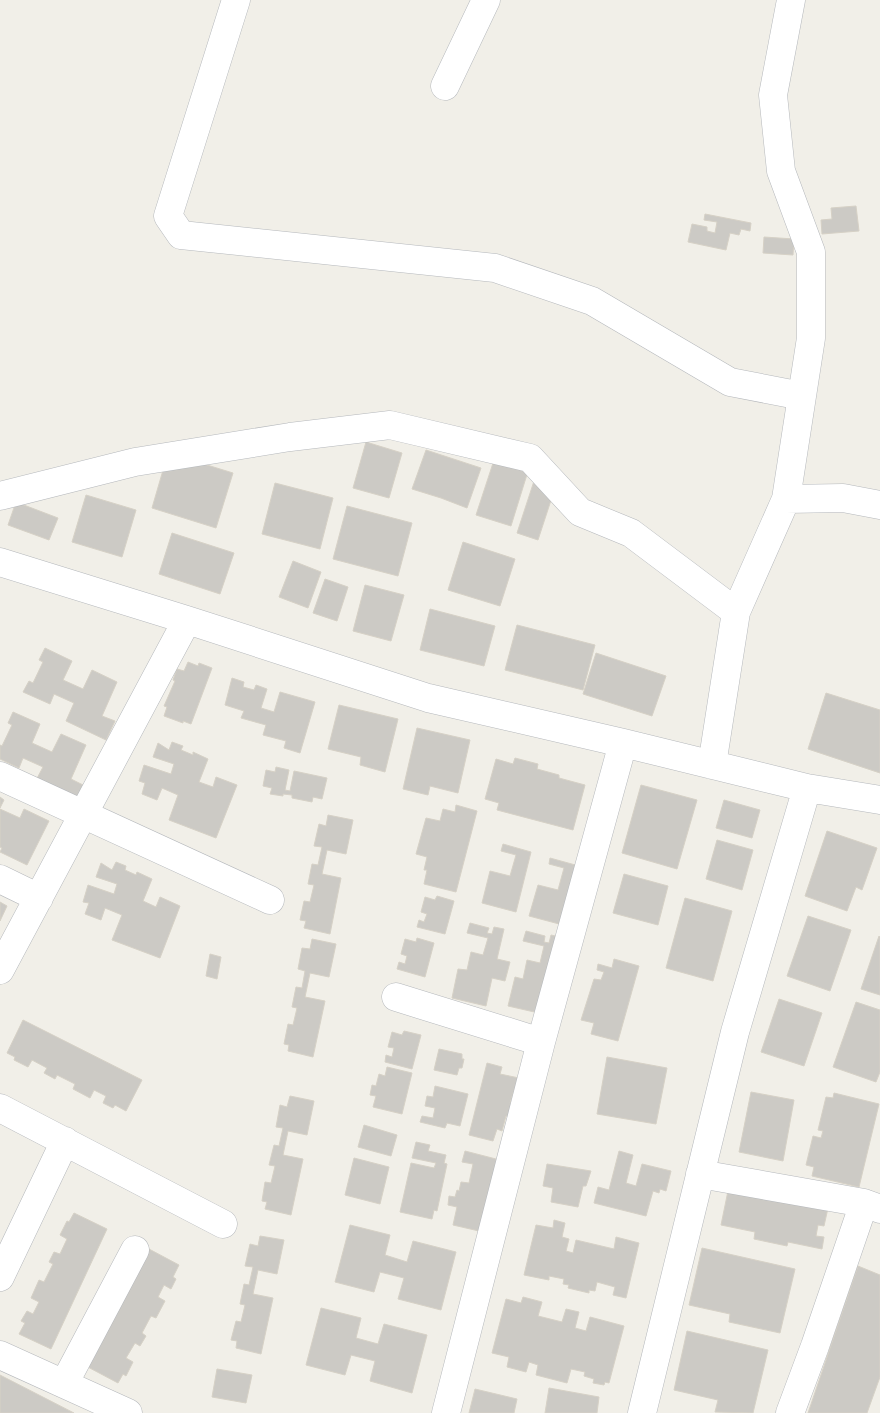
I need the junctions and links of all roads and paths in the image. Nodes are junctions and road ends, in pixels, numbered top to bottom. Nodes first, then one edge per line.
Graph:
1 (236, 0) edge
2 (486, 0) edge
3 (790, 0) edge
4 (445, 86) dead end
5 (802, 396) junction
6 (0, 496) edge
7 (786, 499) junction
8 (880, 505) edge
9 (0, 562) edge
10 (736, 612) junction
11 (187, 620) junction
12 (623, 743) junction
13 (712, 765) junction
14 (0, 776) edge
15 (807, 788) junction
16 (880, 800) edge
17 (83, 815) junction
18 (0, 880) edge
19 (39, 898) junction
20 (270, 900) dead end
21 (0, 970) edge
22 (396, 997) dead end
23 (541, 1042) junction
24 (0, 1108) edge
25 (65, 1141) junction
26 (700, 1174) junction
27 (872, 1206) edge
28 (223, 1224) dead end
29 (135, 1250) dead end
30 (2, 1266) edge
31 (0, 1355) edge
32 (64, 1384) junction
33 (128, 1413) edge
34 (446, 1413) edge
35 (642, 1413) edge
36 (790, 1413) edge

1 - 5 street
2 - 4 street
3 - 5 street
5 - 7 street
6 - 10 street
7 - 8 street
7 - 10 street
9 - 11 street
10 - 13 street
11 - 12 street
11 - 17 street
12 - 13 street
12 - 23 street
13 - 15 street
14 - 17 street
15 - 16 street
15 - 26 street
17 - 19 street
17 - 20 street
18 - 19 street
19 - 21 street
22 - 23 street
23 - 34 street
24 - 25 street
25 - 28 street
25 - 30 street
26 - 27 street
26 - 35 street
27 - 36 street
29 - 32 street
31 - 32 street
32 - 33 street

